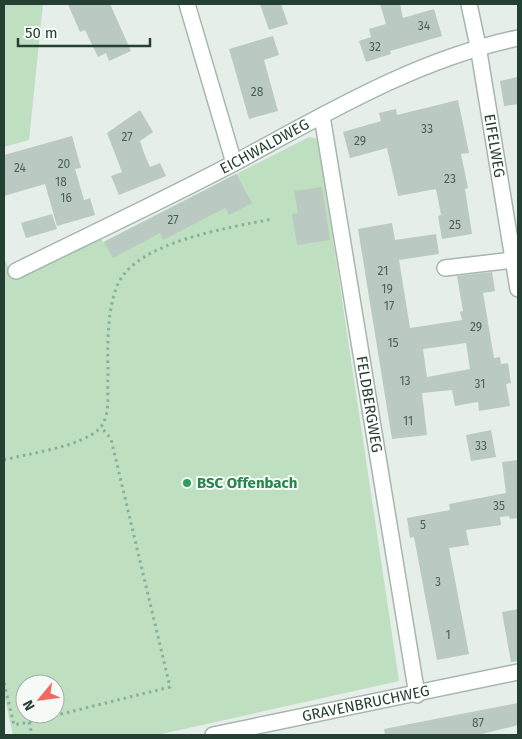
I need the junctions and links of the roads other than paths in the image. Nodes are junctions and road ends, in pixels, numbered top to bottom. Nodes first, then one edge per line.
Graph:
1 (187, 4) edge
2 (469, 4) edge
3 (518, 38) edge
4 (478, 46) junction
5 (322, 116) junction
6 (234, 163) junction
7 (514, 260) junction
8 (445, 268) dead end
9 (16, 271) dead end
10 (518, 289) edge
11 (518, 672) edge
12 (417, 695) junction
13 (213, 735) edge

1 - 6 street
2 - 4 street, EIFELWEG
3 - 4 street, EICHWALDWEG
4 - 5 street, EICHWALDWEG
4 - 7 street, EIFELWEG
5 - 6 street, EICHWALDWEG
5 - 12 street, FELDBERGWEG
6 - 9 street, EICHWALDWEG
7 - 8 street
7 - 10 street, EIFELWEG
11 - 12 street, GRAVENBRUCHWEG
12 - 13 street, GRAVENBRUCHWEG

